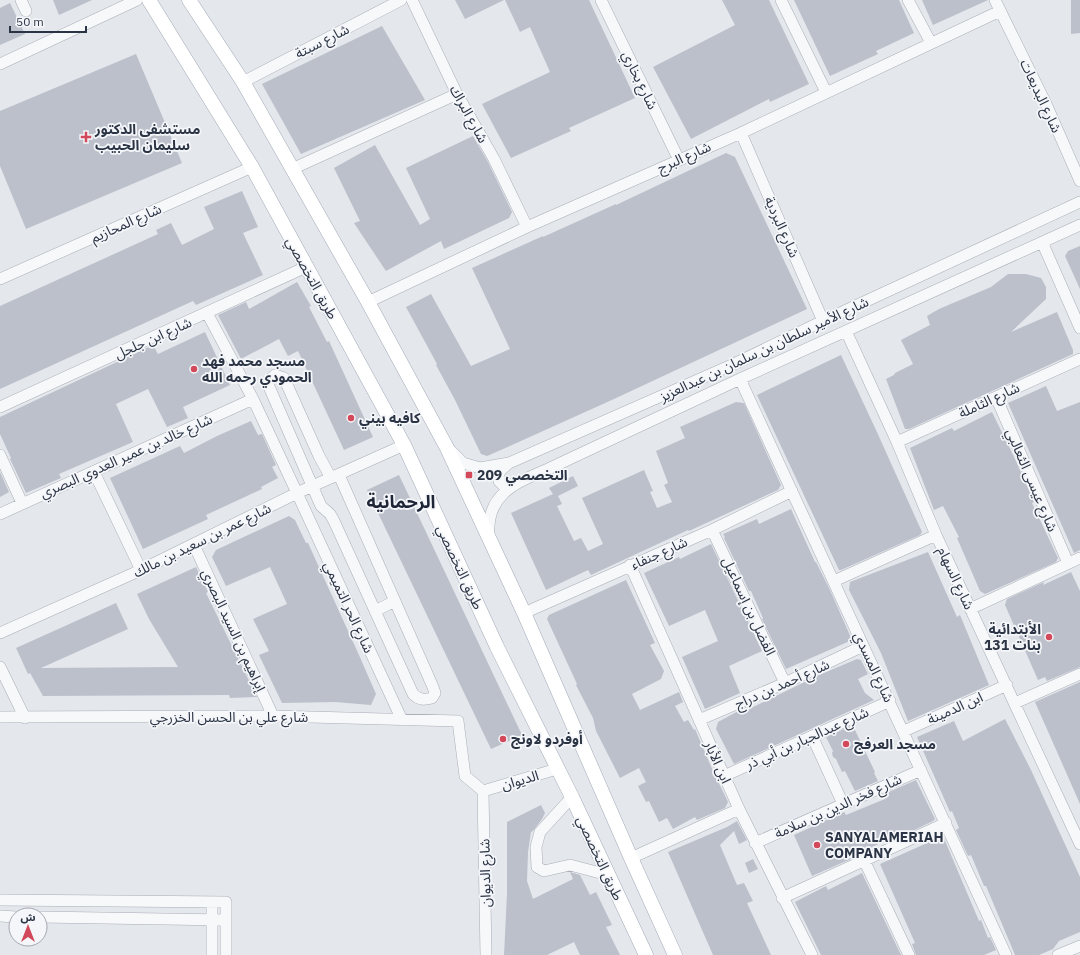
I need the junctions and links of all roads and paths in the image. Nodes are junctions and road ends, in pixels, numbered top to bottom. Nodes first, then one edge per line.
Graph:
1 (22, 0) edge
2 (137, 0) edge
3 (149, 0) edge
4 (189, 0) edge
5 (400, 0) edge
6 (412, 0) edge
7 (602, 0) edge
8 (781, 0) edge
9 (908, 0) edge
10 (995, 0) edge
11 (26, 11) dead end
12 (1000, 11) junction
13 (931, 43) junction
14 (0, 64) edge
15 (243, 82) junction
16 (826, 92) junction
17 (458, 94) junction
18 (741, 133) junction
19 (678, 160) junction
20 (252, 167) junction
21 (292, 169) junction
22 (1080, 181) edge
23 (1080, 202) edge
24 (1080, 224) edge
25 (527, 228) junction
26 (1042, 242) junction
27 (306, 268) junction
28 (0, 279) edge
29 (368, 302) junction
30 (207, 314) junction
31 (823, 321) junction
32 (1080, 328) edge
33 (846, 331) junction
34 (1080, 359) edge
35 (740, 379) junction
36 (996, 397) junction
37 (252, 400) junction
38 (0, 407) edge
39 (897, 442) junction
40 (404, 445) junction
41 (447, 448) junction
42 (0, 455) edge
43 (509, 463) junction
44 (94, 472) junction
45 (335, 476) junction
46 (519, 481) junction
47 (312, 487) junction
48 (792, 491) junction
49 (297, 493) junction
50 (22, 503) junction
51 (0, 514) edge
52 (712, 530) junction
53 (936, 535) junction
54 (489, 536) junction
55 (194, 545) junction
56 (1080, 558) edge
57 (1068, 563) junction
58 (630, 566) junction
59 (141, 570) junction
60 (834, 581) junction
61 (395, 602) junction
62 (970, 608) junction
63 (375, 611) junction
64 (524, 613) junction
65 (0, 633) edge
66 (863, 646) junction
67 (0, 667) edge
68 (1080, 674) edge
69 (785, 683) junction
70 (1007, 685) junction
71 (890, 701) junction
72 (1015, 703) junction
73 (273, 716) junction
74 (0, 718) edge
75 (25, 718) junction
76 (402, 720) junction
77 (700, 720) junction
78 (904, 731) junction
79 (812, 736) junction
80 (557, 769) junction
81 (921, 770) junction
82 (724, 776) junction
83 (483, 791) junction
84 (572, 797) junction
85 (843, 804) junction
86 (739, 809) junction
87 (946, 823) junction
88 (755, 843) junction
89 (1080, 844) edge
90 (630, 858) junction
91 (864, 860) junction
92 (608, 875) junction
93 (782, 898) junction
94 (0, 900) edge
95 (212, 902) junction
96 (48, 917) edge
97 (211, 920) junction
98 (226, 920) junction
99 (1080, 946) edge
100 (212, 955) edge
101 (226, 955) edge
102 (486, 955) edge
103 (646, 955) edge
104 (675, 955) edge
105 (812, 955) edge
106 (909, 955) edge
107 (1006, 955) edge
108 (1058, 955) edge

1 - 11 street
2 - 14 street
3 - 20 main road, طريق التخصصي
4 - 15 main road, طريق التخصصي
5 - 15 street, شارع سبتة
6 - 17 street, شارع البراك
7 - 19 street, شارع بخاري
8 - 16 street
9 - 13 street
10 - 12 street, شارع البديعات
12 - 13 street, شارع البرج
12 - 22 street, شارع البديعات
13 - 16 street, شارع البرج
15 - 21 main road, طريق التخصصي
16 - 18 street, شارع البرج
17 - 21 street
17 - 25 street, شارع البراك
18 - 19 street, شارع البرج
18 - 31 street, شارع البردية
19 - 25 street, شارع البرج
20 - 27 main road, طريق التخصصي
20 - 28 street, شارع المحازيم
21 - 29 main road, طريق التخصصي
23 - 31 street, شارع الأمير سلطان بن سلمان بن عبدالعزيز
24 - 26 street, شارع الأمير سلطان بن سلمان بن عبدالعزيز
25 - 29 street, شارع البرج
26 - 32 street
26 - 33 street, شارع الأمير سلطان بن سلمان بن عبدالعزيز
27 - 30 street, شارع ابن جلجل
27 - 40 main road, طريق التخصصي
29 - 41 main road, طريق التخصصي
30 - 37 street, شارع الحر التميمي
30 - 38 street, شارع ابن جلجل
31 - 43 street, شارع الأمير سلطان بن سلمان بن عبدالعزيز
33 - 35 street, شارع الأمير سلطان بن سلمان بن عبدالعزيز
33 - 39 street, شارع السهام
34 - 36 street, شارع الثاملة
35 - 46 street, شارع الأمير سلطان بن سلمان بن عبدالعزيز
35 - 48 street, شارع المسدي
36 - 39 street, شارع الثاملة
36 - 57 street, شارع عيسى الثعالبي
37 - 44 street, شارع خالد بن عمير العدوي البصري
37 - 49 street, شارع الحر التميمي
39 - 53 street, شارع السهام
40 - 45 street, شارع عمر بن سعيد بن مالك
40 - 80 main road, طريق التخصصي
41 - 43 street, شارع الأمير سلطان بن سلمان بن عبدالعزيز
41 - 54 main road, طريق التخصصي
42 - 50 street
43 - 46 street
44 - 50 street, شارع خالد بن عمير العدوي البصري
44 - 59 street
45 - 47 street, شارع عمر بن سعيد بن مالك
45 - 47 street
45 - 61 street
46 - 54 street, شارع الأمير سلطان بن سلمان بن عبدالعزيز
47 - 49 street, شارع عمر بن سعيد بن مالك
47 - 63 street
48 - 52 street, شارع جنفاء
48 - 60 street, شارع المسدي
49 - 55 street, شارع عمر بن سعيد بن مالك
49 - 76 street, شارع الحر التميمي
50 - 51 street, شارع خالد بن عمير العدوي البصري
52 - 58 street, شارع جنفاء
52 - 69 street, الفضل بن إسماعيل
53 - 60 street
53 - 62 street, شارع السهام
54 - 64 main road, طريق التخصصي
55 - 59 street, شارع عمر بن سعيد بن مالك
55 - 73 street, إبراهيم بن السيد البصري
56 - 57 street
57 - 62 street
58 - 64 street, شارع جنفاء
58 - 77 street, ابن الأبار
59 - 65 street, شارع عمر بن سعيد بن مالك
60 - 66 street, شارع المسدي
61 - 63 street
61 - 63 street
62 - 70 street, شارع السهام
64 - 90 main road, طريق التخصصي
66 - 69 street, شارع أحمد بن دراج
66 - 71 street, شارع المسدي
67 - 75 street
68 - 72 street
69 - 77 street, شارع أحمد بن دراج
70 - 72 street, شارع السهام
70 - 78 street, ابن الدمينة
71 - 78 street, شارع المسدي
71 - 79 street, شارع عبدالجبار بن أبي ذر
72 - 89 street, شارع السهام
73 - 75 street, شارع علي بن الحسن الخزرجي
73 - 76 street, شارع علي بن الحسن الخزرجي
74 - 75 street, شارع علي بن الحسن الخزرجي
76 - 83 street, شارع علي بن الحسن الخزرجي
77 - 82 street, ابن الأبار
78 - 81 street, شارع المسدي
79 - 82 street, شارع عبدالجبار بن أبي ذر
79 - 85 street
80 - 83 street, الديوان
80 - 84 main road, طريق التخصصي
81 - 85 street, شارع فخر الدين بن سلامة
81 - 87 street, شارع المسدي
82 - 86 street, ابن الأبار
83 - 102 street, شارع الديوان
84 - 92 main road, طريق التخصصي
84 - 92 street
85 - 88 street, شارع فخر الدين بن سلامة
86 - 88 street, ابن الأبار
86 - 90 street
87 - 91 street
87 - 107 street, شارع المسدي
88 - 93 street, ابن الأبار
90 - 104 main road, طريق التخصصي
91 - 93 street
91 - 106 street
92 - 103 main road, طريق التخصصي
93 - 105 street, ابن الأبار
94 - 95 street
95 - 97 street
95 - 98 street
96 - 97 street
97 - 98 street
97 - 100 street
98 - 101 street
99 - 108 street

